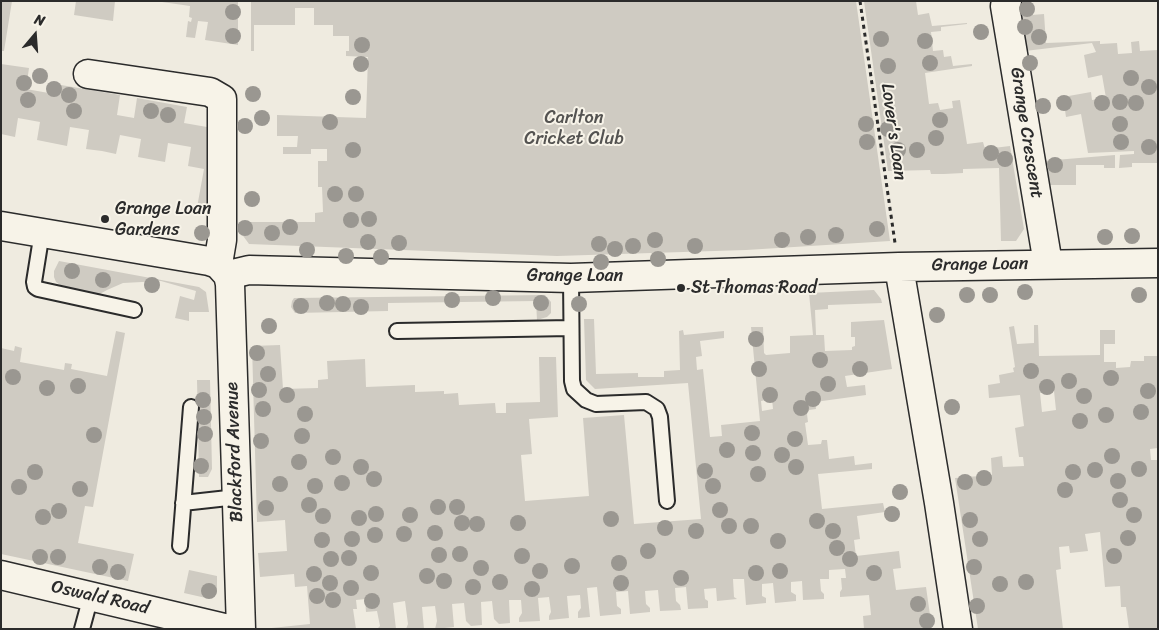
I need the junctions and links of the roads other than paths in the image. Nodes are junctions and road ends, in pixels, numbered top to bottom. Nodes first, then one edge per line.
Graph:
1 (1007, 1) edge
2 (88, 74) dead end
3 (1, 226) edge
4 (42, 232) junction
5 (1158, 262) edge
6 (1048, 264) junction
7 (899, 267) junction
8 (223, 270) junction
9 (570, 278) junction
10 (134, 310) dead end
11 (571, 328) junction
12 (397, 331) dead end
13 (191, 407) dead end
14 (237, 497) junction
15 (667, 501) dead end
16 (183, 503) junction
17 (180, 546) dead end
18 (1, 575) edge
19 (91, 596) junction
20 (82, 629) edge
21 (229, 629) edge
22 (241, 629) edge
23 (958, 629) edge

1 - 6 street, Grange Crescent
2 - 8 street
3 - 4 street, Grange Loan
4 - 8 street, Grange Loan
4 - 10 lane
5 - 6 street, Grange Loan
6 - 7 street, Grange Loan
7 - 9 street, Grange Loan
7 - 23 street
8 - 9 street, Grange Loan
8 - 14 street, Blackford Avenue
9 - 11 lane
11 - 12 lane
11 - 15 lane
13 - 16 lane
14 - 16 lane
14 - 22 street, Blackford Avenue
16 - 17 lane
18 - 19 street, Oswald Road
19 - 20 lane
19 - 21 street, Oswald Road

